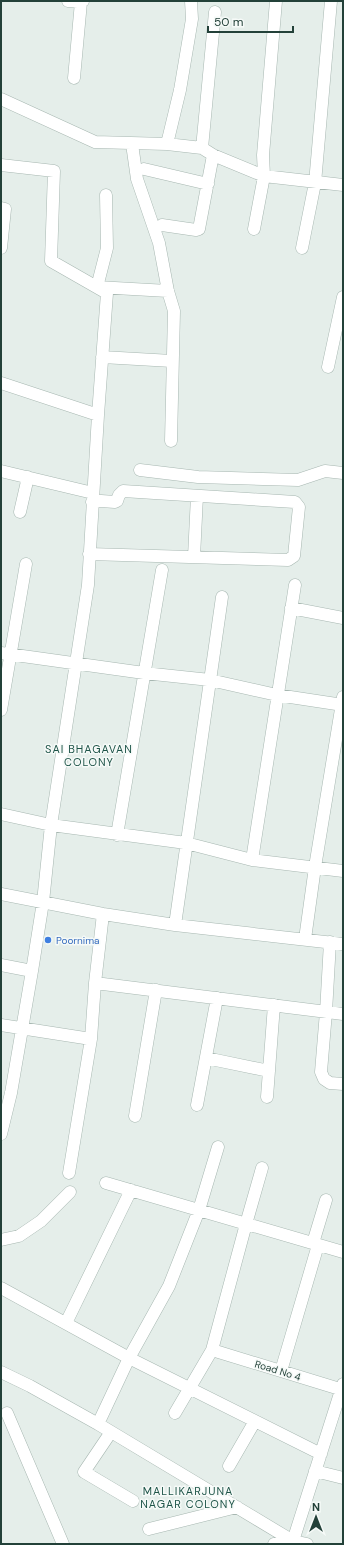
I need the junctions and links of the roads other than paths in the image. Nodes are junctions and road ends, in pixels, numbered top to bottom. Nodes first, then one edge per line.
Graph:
1 (68, 1) edge
2 (191, 1) edge
3 (276, 1) edge
4 (331, 1) edge
5 (82, 2) edge
6 (215, 12) dead end
7 (74, 78) dead end
8 (1, 99) edge
9 (132, 144) junction
10 (167, 144) junction
11 (202, 148) junction
12 (213, 155) junction
13 (1, 165) edge
14 (144, 169) dead end
15 (264, 176) junction
16 (315, 183) junction
17 (208, 184) junction
18 (343, 185) edge
19 (106, 195) dead end
20 (1, 208) edge
21 (162, 225) dead end
22 (254, 229) dead end
23 (1, 248) edge
24 (302, 248) dead end
25 (97, 287) junction
26 (168, 290) junction
27 (343, 297) edge
28 (102, 357) junction
29 (172, 361) junction
30 (328, 367) dead end
31 (1, 383) edge
32 (98, 415) junction
33 (171, 441) dead end
34 (140, 470) dead end
35 (1, 471) edge
36 (343, 474) edge
37 (28, 477) junction
38 (197, 496) junction
39 (95, 498) junction
40 (20, 512) dead end
41 (93, 555) junction
42 (194, 557) junction
43 (26, 564) dead end
44 (162, 570) dead end
45 (295, 584) dead end
46 (222, 597) dead end
47 (291, 608) junction
48 (343, 618) edge
49 (6, 654) edge
50 (76, 664) junction
51 (144, 673) junction
52 (210, 680) junction
53 (277, 695) junction
54 (343, 702) edge
55 (1, 710) edge
56 (1, 814) edge
57 (51, 825) junction
58 (116, 835) junction
59 (186, 843) junction
60 (252, 860) junction
61 (315, 868) junction
62 (343, 871) edge
63 (1, 894) edge
64 (43, 902) junction
65 (103, 914) junction
66 (175, 925) junction
67 (305, 939) junction
68 (330, 942) junction
69 (343, 944) edge
70 (1, 965) edge
71 (32, 971) junction
72 (95, 983) junction
73 (156, 990) junction
74 (217, 998) junction
75 (274, 1005) junction
76 (326, 1012) junction
77 (343, 1014) edge
78 (1, 1025) edge
79 (23, 1029) junction
80 (91, 1039) junction
81 (206, 1058) junction
82 (269, 1071) junction
83 (343, 1084) edge
84 (6, 1092) edge
85 (267, 1097) dead end
86 (197, 1105) dead end
87 (135, 1116) dead end
88 (1, 1134) edge
89 (218, 1147) dead end
90 (262, 1168) dead end
91 (69, 1173) dead end
92 (106, 1183) dead end
93 (131, 1190) junction
94 (70, 1192) dead end
95 (326, 1200) dead end
96 (199, 1210) junction
97 (246, 1224) junction
98 (1, 1240) edge
99 (316, 1244) junction
100 (343, 1252) edge
101 (1, 1288) edge
102 (66, 1324) junction
103 (212, 1350) junction
104 (129, 1358) junction
105 (281, 1371) junction
106 (1, 1372) edge
107 (190, 1388) junction
108 (342, 1388) edge
109 (7, 1413) dead end
110 (176, 1413) dead end
111 (255, 1421) junction
112 (98, 1424) junction
113 (111, 1432) junction
114 (321, 1454) junction
115 (229, 1466) dead end
116 (315, 1471) junction
117 (343, 1478) edge
118 (133, 1501) dead end
119 (237, 1507) junction
120 (149, 1529) dead end
121 (292, 1542) edge
122 (63, 1544) edge
123 (274, 1544) edge
124 (307, 1544) edge

1 - 5 street
2 - 10 street
3 - 15 street
4 - 16 street
5 - 7 street
6 - 11 street
8 - 9 street
9 - 10 street
9 - 26 street
10 - 11 street
11 - 12 street
12 - 15 street
12 - 17 street
13 - 25 street
14 - 17 street
15 - 16 street
15 - 22 street
16 - 18 street
16 - 24 street
17 - 21 street
19 - 25 street
20 - 23 street
25 - 26 street
25 - 28 street
26 - 29 street
27 - 30 street
28 - 29 street
28 - 32 street
29 - 33 street
31 - 32 street
32 - 39 street
34 - 36 street
35 - 37 street
37 - 39 street
37 - 40 street
38 - 39 street
38 - 42 street
38 - 42 street
39 - 41 street
41 - 42 street
41 - 50 street
43 - 49 street
44 - 51 street
45 - 47 street
46 - 52 street
47 - 48 street
47 - 53 street
49 - 50 street
49 - 55 street
50 - 51 street
50 - 57 street
51 - 52 street
51 - 58 street
52 - 53 street
52 - 59 street
53 - 54 street
53 - 60 street
54 - 61 street
56 - 57 street
57 - 58 street
57 - 64 street
58 - 59 street
59 - 60 street
59 - 66 street
60 - 61 street
61 - 62 street
61 - 67 street
63 - 64 street
64 - 65 street
64 - 71 street
65 - 66 street
65 - 72 street
66 - 67 street
67 - 68 street
68 - 69 street
68 - 76 street
70 - 71 street
71 - 79 street
72 - 73 street
72 - 80 street
73 - 74 street
73 - 87 street
74 - 75 street
74 - 81 street
75 - 76 street
75 - 82 street
76 - 77 street
76 - 83 street
78 - 79 street
79 - 80 street
79 - 84 street
80 - 91 street
81 - 82 street
81 - 86 street
82 - 85 street
84 - 88 street
89 - 96 street
90 - 97 street
92 - 93 street
93 - 96 street
93 - 102 street
94 - 98 street
95 - 99 street
96 - 97 street
96 - 104 street
97 - 99 street
97 - 103 street
99 - 100 street
99 - 105 street
101 - 102 street
102 - 104 street
103 - 105 street, Road No 4
103 - 107 street
104 - 107 street
104 - 112 street
105 - 108 street, Road No 4
106 - 112 street
107 - 110 street
107 - 111 street
108 - 114 street
109 - 122 street
111 - 114 street
111 - 115 street
112 - 113 street
113 - 118 street
113 - 119 street
114 - 116 street
116 - 117 street
116 - 121 street
119 - 120 street
119 - 121 street
121 - 123 street
121 - 124 street

